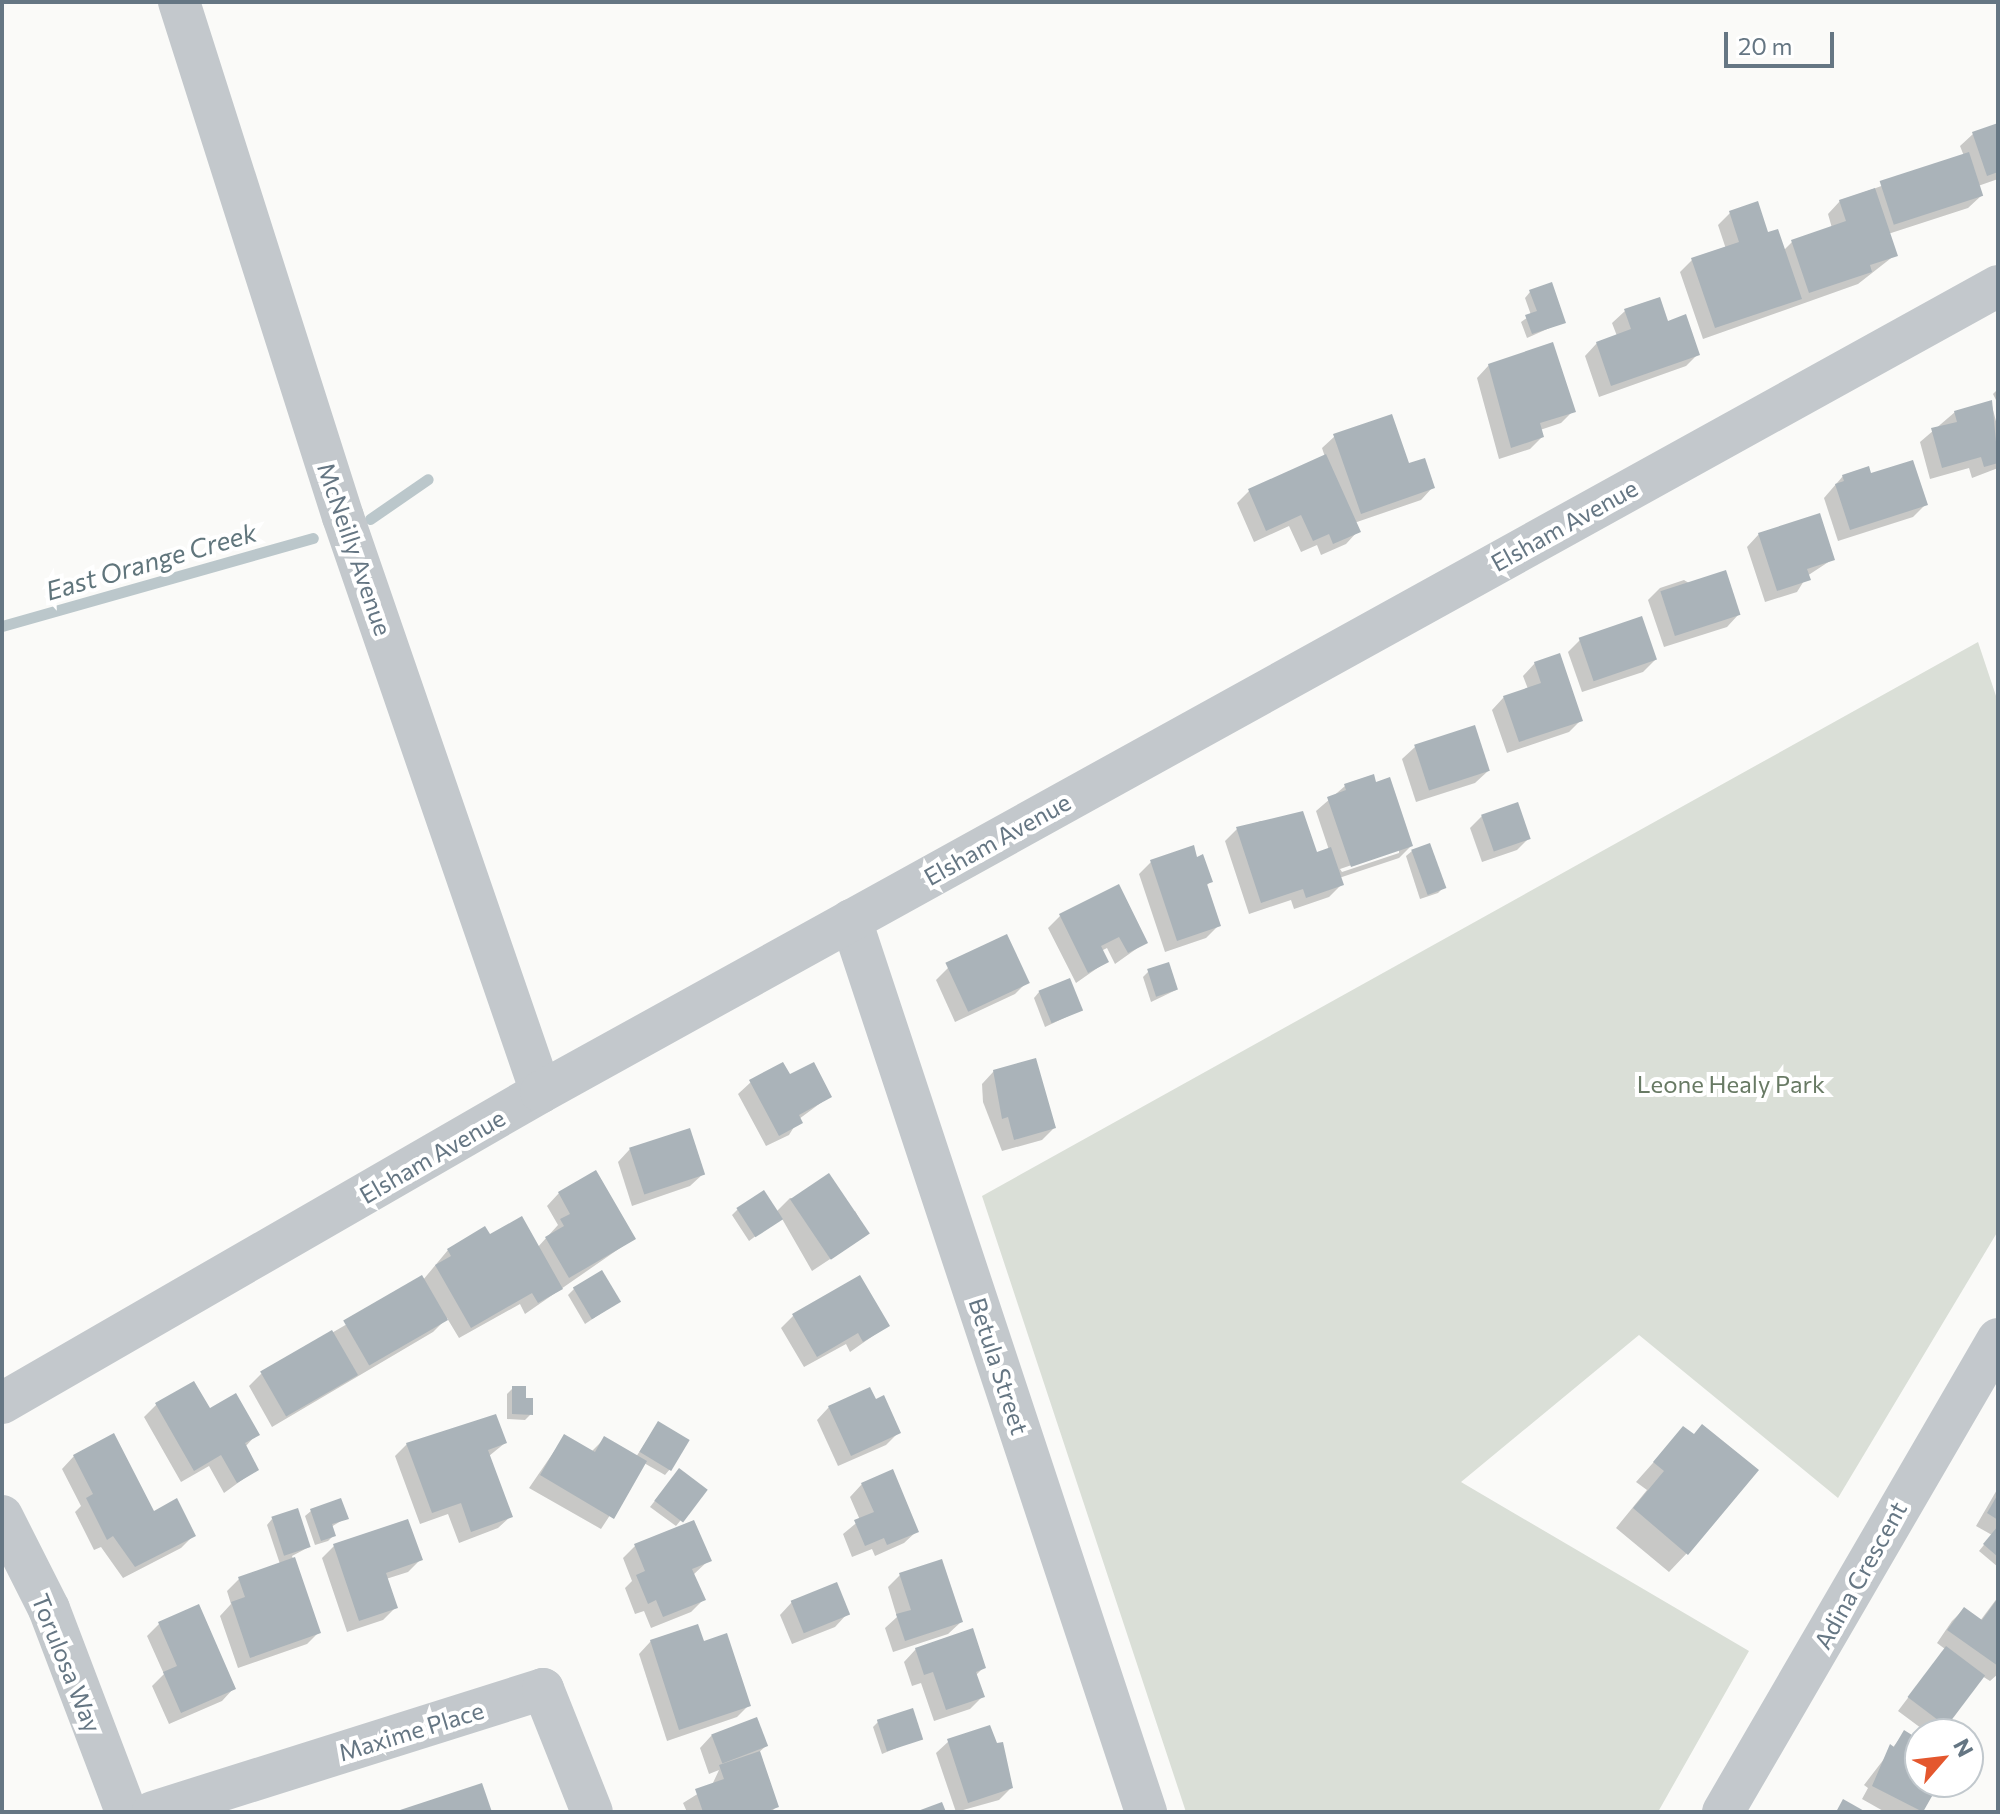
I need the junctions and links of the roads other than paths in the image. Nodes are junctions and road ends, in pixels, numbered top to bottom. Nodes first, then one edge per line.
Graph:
1 (179, 2) edge
2 (1998, 286) edge
3 (851, 920) junction
4 (541, 1092) junction
5 (1998, 1339) edge
6 (2, 1403) edge
7 (2, 1516) edge
8 (126, 1812) edge
9 (153, 1812) edge
10 (592, 1812) edge
11 (1146, 1812) edge
12 (1723, 1812) edge

1 - 4 street, McNeilly Avenue
2 - 3 street, Elsham Avenue
3 - 4 street, Elsham Avenue
3 - 11 street, Betula Street
4 - 6 street, Elsham Avenue
5 - 12 street, Adina Crescent
7 - 8 street, Torulosa Way
9 - 10 street, Maxime Place

